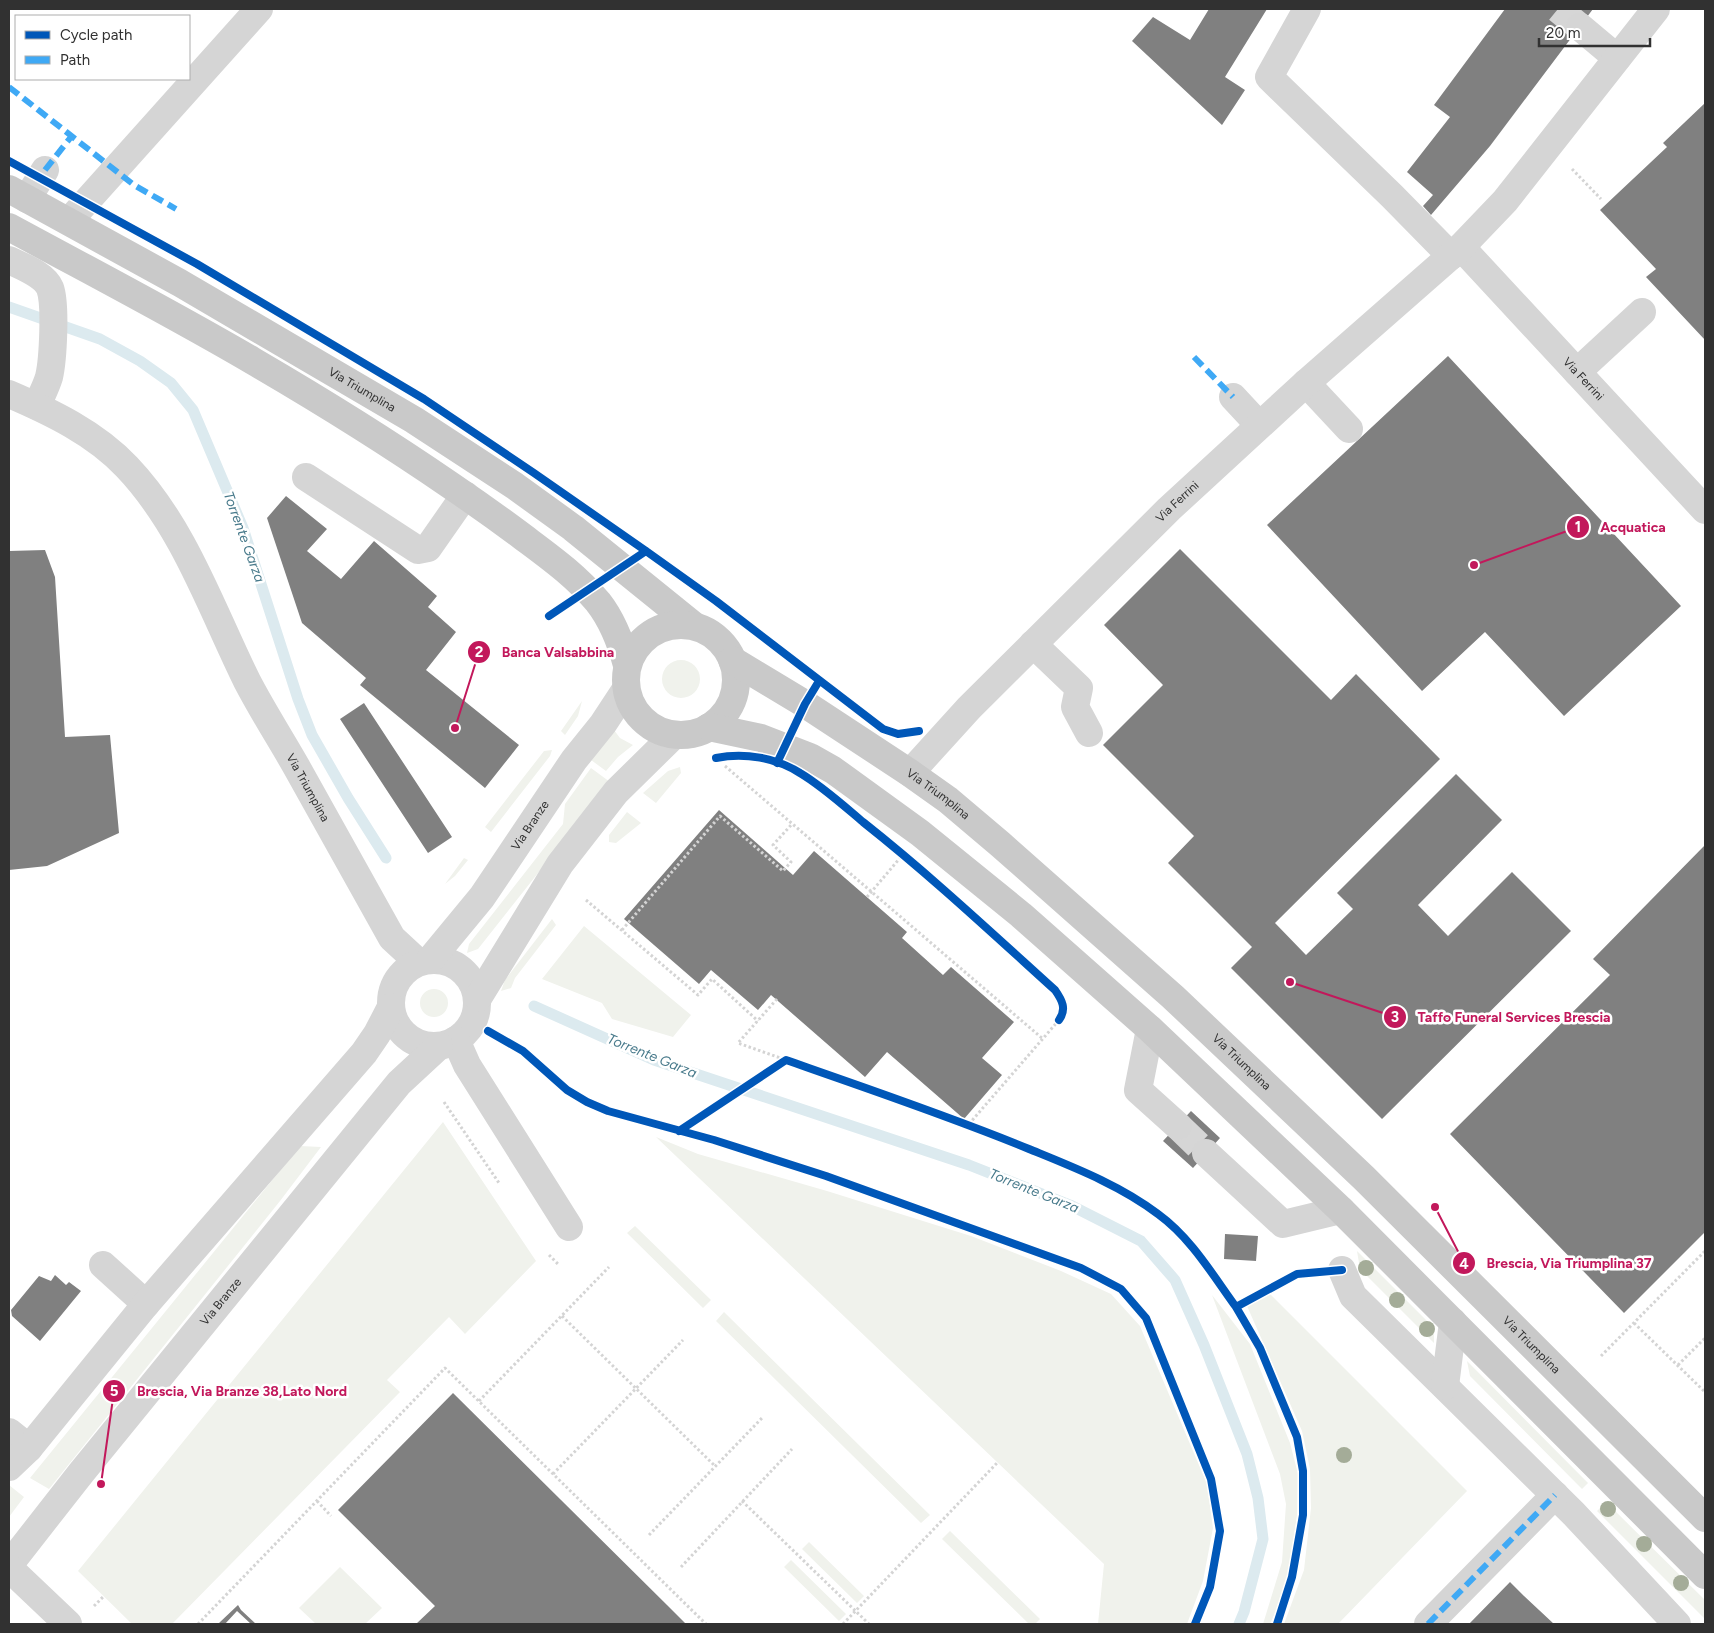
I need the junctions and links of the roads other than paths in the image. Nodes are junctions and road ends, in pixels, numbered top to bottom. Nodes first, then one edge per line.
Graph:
1 (259, 9) edge
2 (1308, 9) edge
3 (1656, 9) edge
4 (1580, 26) tunnel mouth
5 (1617, 58) junction
6 (45, 170) dead end
7 (18, 194) edge
8 (69, 221) junction
9 (9, 227) edge
10 (1456, 252) junction
11 (9, 260) edge
12 (1642, 312) dead end
13 (1577, 372) junction
14 (1306, 383) junction
15 (9, 394) edge
16 (1233, 397) dead end
17 (36, 406) junction
18 (1259, 425) junction
19 (1349, 429) dead end
20 (306, 477) dead end
21 (465, 495) junction
22 (1705, 510) edge
23 (693, 625) junction
24 (1034, 644) junction
25 (732, 660) junction
26 (627, 677) junction
27 (709, 728) junction
28 (1089, 733) dead end
29 (674, 735) junction
30 (910, 773) junction
31 (424, 961) junction
32 (478, 998) junction
33 (391, 1008) junction
34 (1150, 1029) junction
35 (448, 1043) junction
36 (1178, 1126) tunnel mouth
37 (1206, 1153) tunnel mouth
38 (1341, 1210) junction
39 (569, 1227) dead end
40 (103, 1265) dead end
41 (1342, 1270) dead end
42 (146, 1304) junction
43 (1453, 1322) junction
44 (1445, 1386) junction
45 (19, 1440) edge
46 (9, 1467) edge
47 (1555, 1495) junction
48 (1705, 1518) edge
49 (9, 1566) edge
50 (1705, 1575) edge
51 (68, 1624) edge
52 (1428, 1624) edge
53 (1677, 1624) edge

1 - 8 street
2 - 10 street
3 - 5 street, Via Ferrini
4 - 5 street
5 - 10 street, Via Ferrini
6 - 7 street
7 - 8 main road, Via Triumplina
8 - 23 main road, Via Triumplina
9 - 21 main road
10 - 13 street, Via Ferrini
10 - 14 street, Via Ferrini
11 - 17 street
12 - 13 street
13 - 22 street, Via Ferrini
14 - 18 street, Via Ferrini
14 - 19 street
15 - 17 street, Via Triumplina
16 - 18 street
17 - 31 street, Via Triumplina
18 - 24 street, Via Ferrini
20 - 21 street
21 - 26 main road
23 - 25 main road, Via Triumplina
23 - 26 main road, Via Triumplina
24 - 28 street
24 - 30 street, Via Ferrini
25 - 27 main road, Via Triumplina
25 - 30 main road, Via Triumplina
26 - 29 main road
26 - 31 street, Via Branze
27 - 29 main road
27 - 34 main road
29 - 32 street, Via Branze
30 - 48 main road, Via Triumplina
31 - 32 street
31 - 33 street, Via Branze
32 - 35 street, Via Branze
33 - 35 street
33 - 42 street, Via Branze
34 - 36 street
34 - 38 main road
35 - 39 street
35 - 49 street, Via Branze
37 - 38 street
38 - 43 main road
40 - 42 street
41 - 44 street
42 - 45 street, Via Branze
43 - 44 street
43 - 50 main road
44 - 47 street
45 - 46 street, Via Branze
47 - 52 street
47 - 53 street
49 - 51 street

